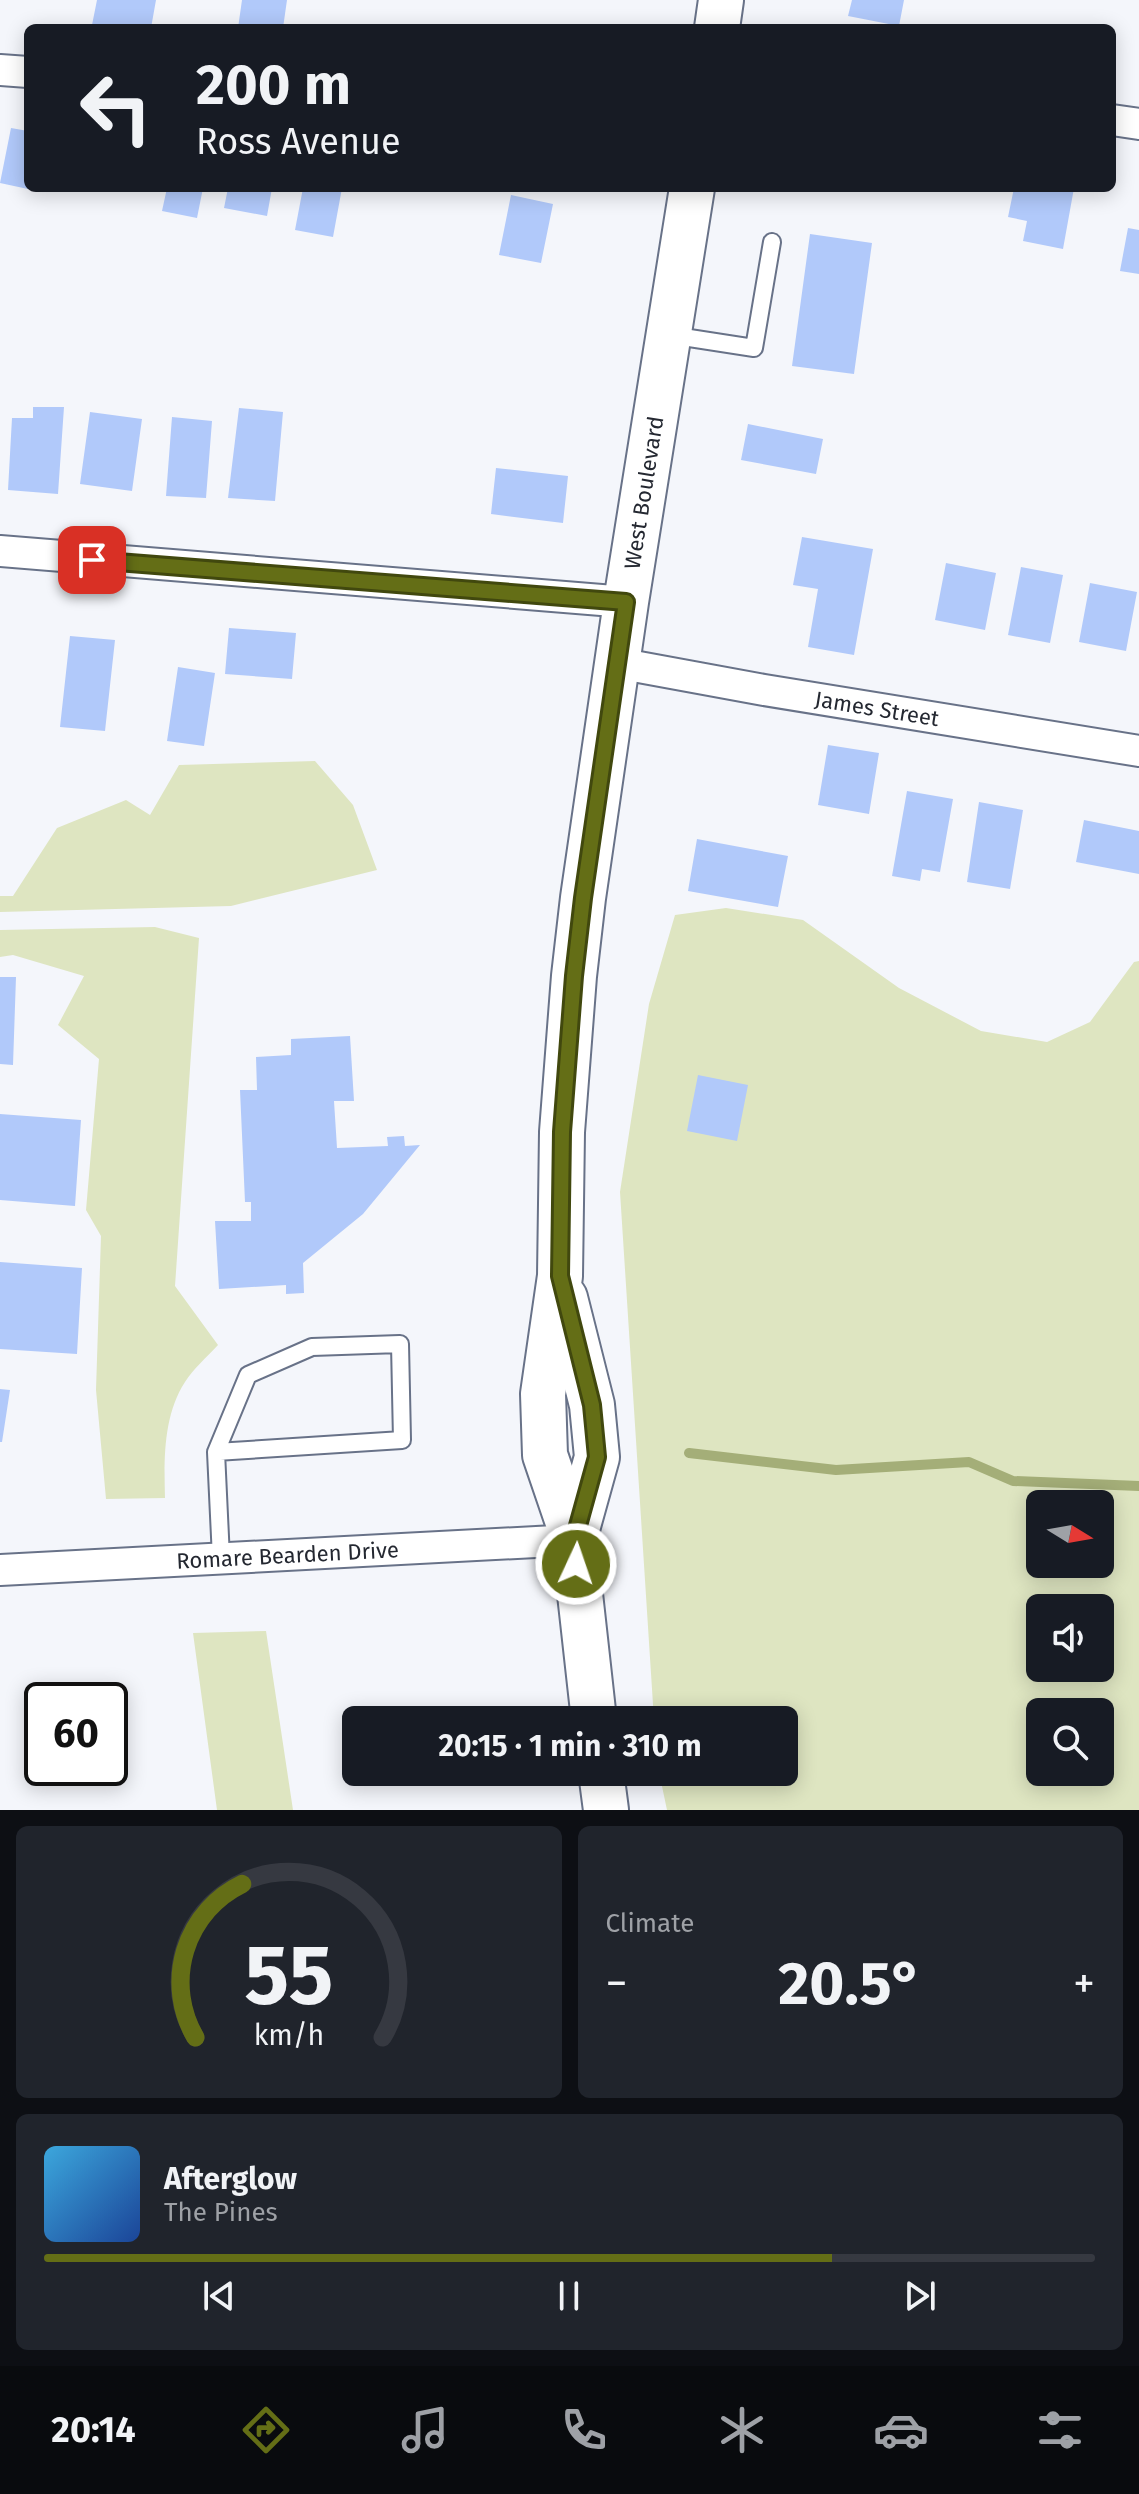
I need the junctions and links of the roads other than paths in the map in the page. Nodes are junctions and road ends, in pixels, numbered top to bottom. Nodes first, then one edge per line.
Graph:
1 (721, 0) edge
2 (718, 24) edge
3 (0, 70) edge
4 (24, 72) edge
5 (1116, 121) edge
6 (1139, 124) edge
7 (691, 192) edge
8 (772, 242) dead end
9 (668, 334) junction
10 (0, 551) edge
11 (626, 602) junction
12 (617, 663) junction
13 (1139, 751) edge
14 (216, 1452) junction
15 (574, 1540) junction
16 (221, 1558) junction
17 (0, 1570) edge
18 (592, 1706) edge
19 (603, 1786) edge
20 (606, 1810) edge

1 - 2 main road
3 - 4 street
5 - 6 street
7 - 9 main road, West Boulevard
8 - 9 lane
9 - 11 main road, West Boulevard
10 - 11 street
11 - 12 main road, West Boulevard
12 - 13 street, James Street
12 - 15 main road, West Boulevard
14 - 14 lane
14 - 16 lane
15 - 16 street, Romare Bearden Drive
15 - 18 main road, West Boulevard
16 - 17 street, Romare Bearden Drive
19 - 20 main road

